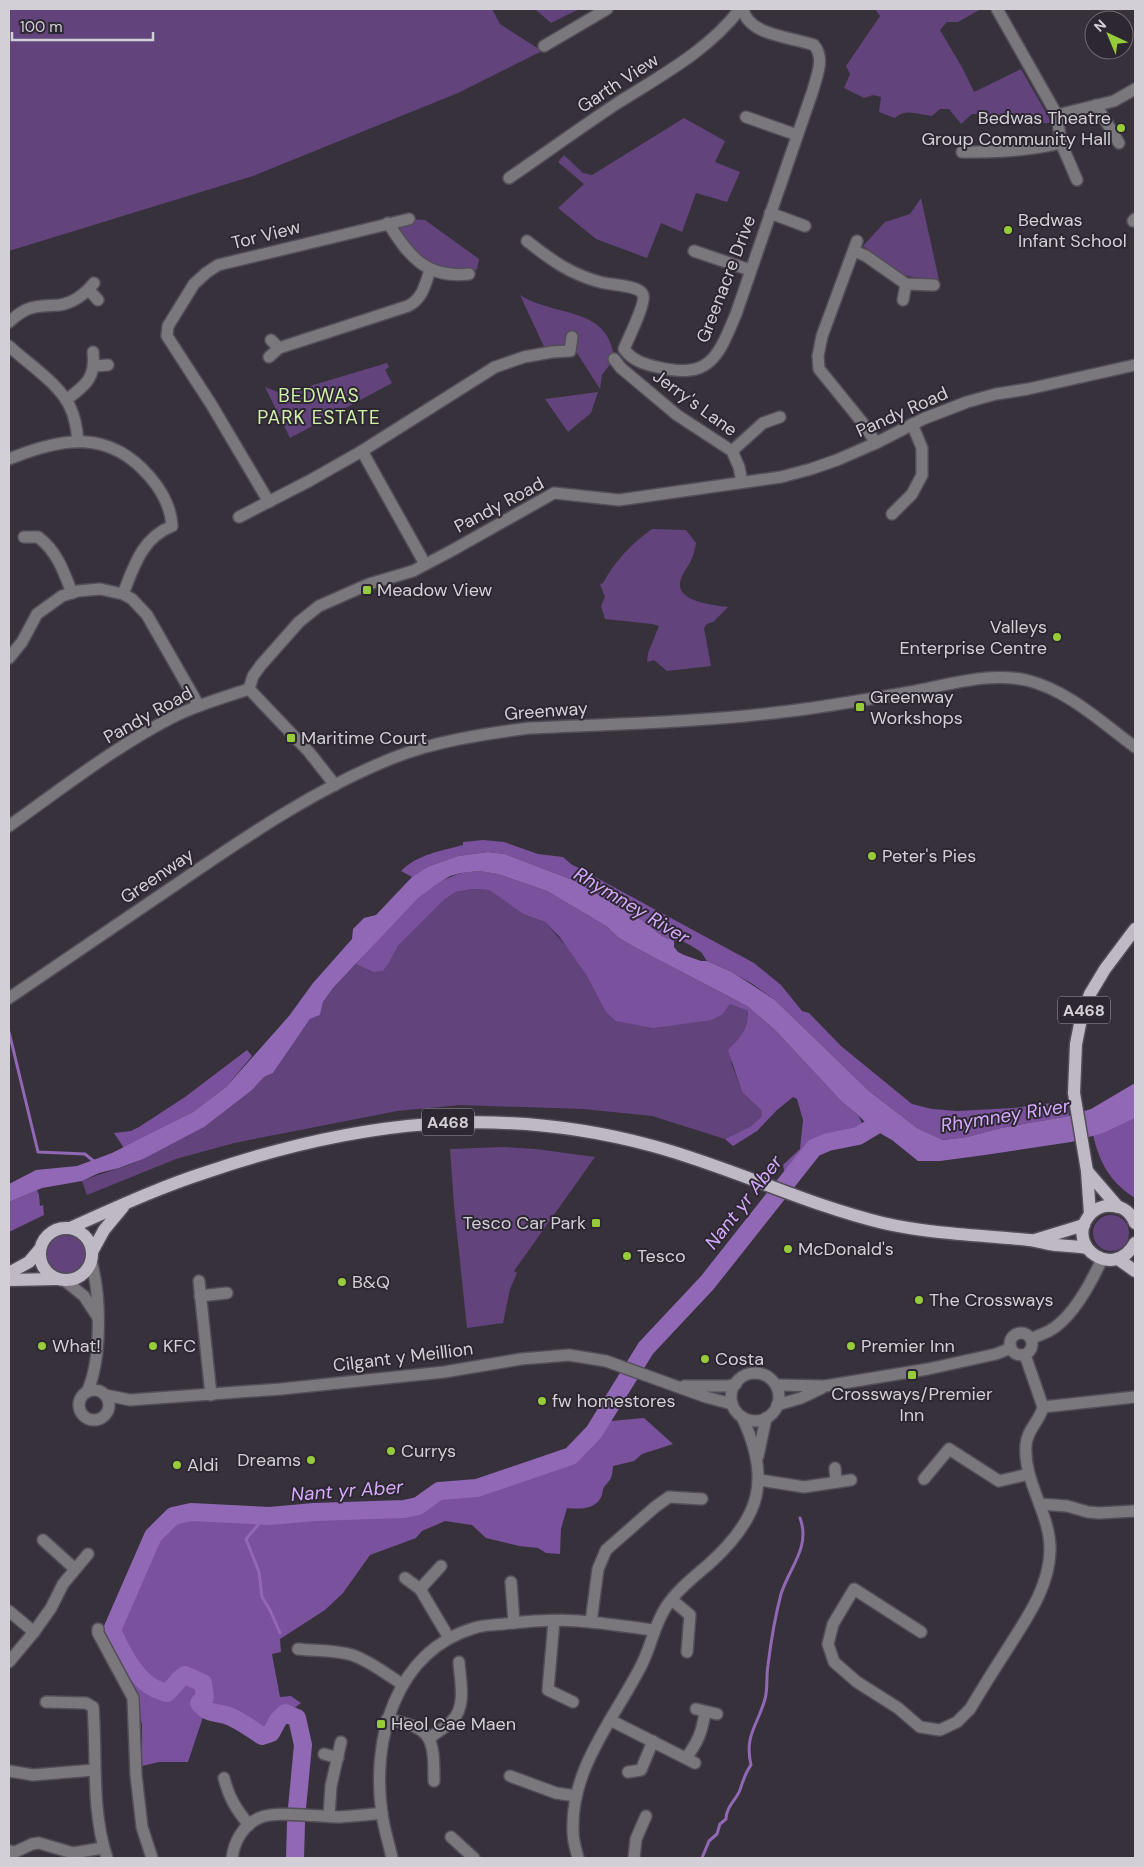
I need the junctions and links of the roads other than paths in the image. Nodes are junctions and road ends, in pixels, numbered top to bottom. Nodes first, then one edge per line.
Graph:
1 (607, 9) edge
2 (742, 9) edge
3 (997, 9) edge
4 (544, 46) dead end
5 (1135, 89) edge
6 (1096, 105) junction
7 (1057, 115) junction
8 (746, 117) dead end
9 (797, 135) junction
10 (1061, 143) junction
11 (1119, 143) dead end
12 (962, 152) dead end
13 (509, 178) dead end
14 (1076, 180) dead end
15 (770, 213) junction
16 (409, 218) dead end
17 (388, 223) junction
18 (805, 226) dead end
19 (527, 241) dead end
20 (694, 251) dead end
21 (430, 270) junction
22 (750, 270) junction
23 (469, 274) dead end
24 (906, 284) junction
25 (934, 285) dead end
26 (98, 300) dead end
27 (903, 300) dead end
28 (9, 322) edge
29 (572, 336) dead end
30 (9, 346) edge
31 (93, 352) dead end
32 (269, 358) dead end
33 (614, 359) dead end
34 (108, 365) dead end
35 (1135, 365) edge
36 (95, 366) junction
37 (66, 400) junction
38 (780, 417) dead end
39 (912, 424) junction
40 (78, 441) junction
41 (876, 442) junction
42 (362, 451) junction
43 (732, 451) junction
44 (9, 459) edge
45 (742, 482) junction
46 (269, 502) junction
47 (892, 514) dead end
48 (239, 516) dead end
49 (172, 526) junction
50 (184, 530) dead end
51 (24, 537) dead end
52 (424, 564) junction
53 (72, 593) junction
54 (123, 594) junction
55 (9, 658) edge
56 (249, 689) junction
57 (199, 706) junction
58 (1135, 747) edge
59 (335, 784) junction
60 (9, 826) edge
61 (1135, 929) edge
62 (9, 998) edge
63 (1088, 1171) junction
64 (125, 1205) junction
65 (1129, 1214) edge
66 (1087, 1219) junction
67 (70, 1228) junction
68 (1032, 1240) junction
69 (1135, 1243) edge
70 (1087, 1248) junction
71 (40, 1249) junction
72 (91, 1257) junction
73 (1102, 1259) junction
74 (1118, 1259) junction
75 (1135, 1271) edge
76 (9, 1273) edge
77 (60, 1279) junction
78 (9, 1280) edge
79 (199, 1281) dead end
80 (227, 1293) dead end
81 (200, 1296) junction
82 (97, 1316) junction
83 (1031, 1339) junction
84 (1011, 1348) junction
85 (1025, 1354) junction
86 (96, 1369) junction
87 (736, 1384) junction
88 (776, 1385) junction
89 (675, 1386) junction
90 (826, 1386) junction
91 (87, 1392) junction
92 (104, 1394) junction
93 (211, 1394) junction
94 (1135, 1397) edge
95 (130, 1400) junction
96 (732, 1404) junction
97 (777, 1405) junction
98 (1043, 1407) junction
99 (108, 1411) junction
100 (742, 1417) junction
101 (766, 1418) junction
102 (757, 1458) junction
103 (835, 1468) dead end
104 (1029, 1474) junction
105 (924, 1479) dead end
106 (760, 1480) junction
107 (851, 1480) dead end
108 (836, 1482) junction
109 (702, 1499) dead end
110 (1040, 1504) junction
111 (1135, 1511) edge
112 (42, 1540) dead end
113 (88, 1554) dead end
114 (441, 1566) dead end
115 (75, 1569) junction
116 (405, 1578) dead end
117 (511, 1582) dead end
118 (420, 1589) junction
119 (672, 1600) junction
120 (11, 1613) edge
121 (554, 1621) junction
122 (591, 1622) junction
123 (514, 1623) junction
124 (98, 1629) dead end
125 (654, 1630) junction
126 (34, 1632) junction
127 (921, 1632) dead end
128 (449, 1638) junction
129 (298, 1649) dead end
130 (687, 1652) dead end
131 (9, 1662) edge
132 (459, 1662) dead end
133 (402, 1684) junction
134 (46, 1702) dead end
135 (573, 1702) dead end
136 (718, 1714) dead end
137 (387, 1719) junction
138 (610, 1720) junction
139 (430, 1738) junction
140 (653, 1741) junction
141 (342, 1742) dead end
142 (324, 1754) dead end
143 (338, 1758) junction
144 (94, 1770) junction
145 (641, 1770) junction
146 (9, 1771) edge
147 (628, 1772) dead end
148 (510, 1776) dead end
149 (224, 1778) dead end
150 (650, 1778) dead end
151 (434, 1781) dead end
152 (576, 1796) junction
153 (382, 1813) junction
154 (329, 1816) junction
155 (646, 1816) dead end
156 (250, 1825) junction
157 (451, 1837) dead end
158 (9, 1852) edge
159 (105, 1853) edge
160 (152, 1858) edge
161 (232, 1858) edge
162 (392, 1858) edge
163 (474, 1858) edge
164 (578, 1858) edge
165 (634, 1858) edge

1 - 4 street
2 - 9 street, Greenacre Drive
2 - 13 street, Garth View
3 - 7 street
5 - 6 street
6 - 7 street
6 - 11 street
7 - 10 street
8 - 9 street
9 - 15 street, Greenacre Drive
10 - 12 street
10 - 14 street
15 - 18 street
15 - 22 street, Greenacre Drive
16 - 17 street, Tor View
17 - 21 street
17 - 46 street, Tor View
19 - 22 street, Greenacre Drive
20 - 22 street
21 - 23 street
21 - 32 street
24 - 25 street
24 - 27 street
24 - 41 street
26 - 28 street
29 - 42 street
30 - 37 street
31 - 36 street
33 - 43 street, Jerry's Lane
34 - 36 street
35 - 39 street, Pandy Road
36 - 37 street
37 - 40 street
38 - 43 street
39 - 41 street, Pandy Road
39 - 47 street
40 - 44 street
40 - 49 street
41 - 45 street, Pandy Road
42 - 46 street
42 - 52 street
43 - 45 street, Jerry's Lane
45 - 52 street, Pandy Road
46 - 48 street
49 - 50 street
49 - 54 street
51 - 53 street
52 - 56 street, Pandy Road
53 - 54 street
53 - 55 street
54 - 57 street
56 - 57 street, Pandy Road
56 - 59 street
57 - 60 street, Pandy Road
58 - 59 street, Greenway
59 - 62 street, Greenway
61 - 63 main road, A468
63 - 65 main road, A468
63 - 66 main road, A468
64 - 67 main road, A468
64 - 68 main road, A468
64 - 72 main road, A468
65 - 66 main road, A468
66 - 68 main road, A468
66 - 70 main road, A468
67 - 71 main road
67 - 72 main road
68 - 70 main road, A468
69 - 74 main road
70 - 73 main road
71 - 76 main road
71 - 77 main road
72 - 77 main road
72 - 82 street
73 - 74 main road
73 - 83 street
74 - 75 main road
77 - 78 main road
77 - 82 street
79 - 81 street
80 - 81 street
81 - 93 street
82 - 86 street
83 - 84 street
83 - 85 street
84 - 85 street
84 - 90 street
85 - 98 street
86 - 91 street
86 - 92 street
87 - 88 street
87 - 89 street, Cilgant y Meillion
87 - 96 street
88 - 90 street
88 - 97 street
89 - 93 street, Cilgant y Meillion
89 - 96 street, Cilgant y Meillion
90 - 97 street
91 - 92 street
91 - 99 street
92 - 95 street, Cilgant y Meillion
92 - 99 street
93 - 95 street, Cilgant y Meillion
94 - 98 street
95 - 99 street, Cilgant y Meillion
96 - 100 street
97 - 101 street
98 - 104 street
100 - 101 street
100 - 102 street
101 - 102 street
102 - 106 street
103 - 108 street
104 - 105 street
104 - 110 street
106 - 108 street
106 - 119 street
107 - 108 street
109 - 122 street
110 - 111 street
110 - 127 street
112 - 115 street
113 - 115 street
114 - 118 street
115 - 126 street
116 - 118 street
117 - 123 street
118 - 128 street
119 - 125 street
119 - 130 street
120 - 126 street
121 - 122 street
121 - 123 street
121 - 135 street
122 - 125 street
123 - 128 street
124 - 160 street
125 - 138 street
126 - 131 street
128 - 133 street
129 - 133 street
132 - 139 street
133 - 137 street
134 - 144 street
136 - 140 street
137 - 139 street
137 - 153 street
138 - 140 street
138 - 152 street
139 - 151 street
140 - 145 street
141 - 143 street
142 - 143 street
143 - 154 street
144 - 146 street
144 - 159 street
145 - 147 street
145 - 150 street
148 - 152 street
149 - 156 street
152 - 164 street
153 - 154 street
153 - 162 street
154 - 156 street
155 - 165 street
156 - 161 street
157 - 163 street
158 - 159 street

